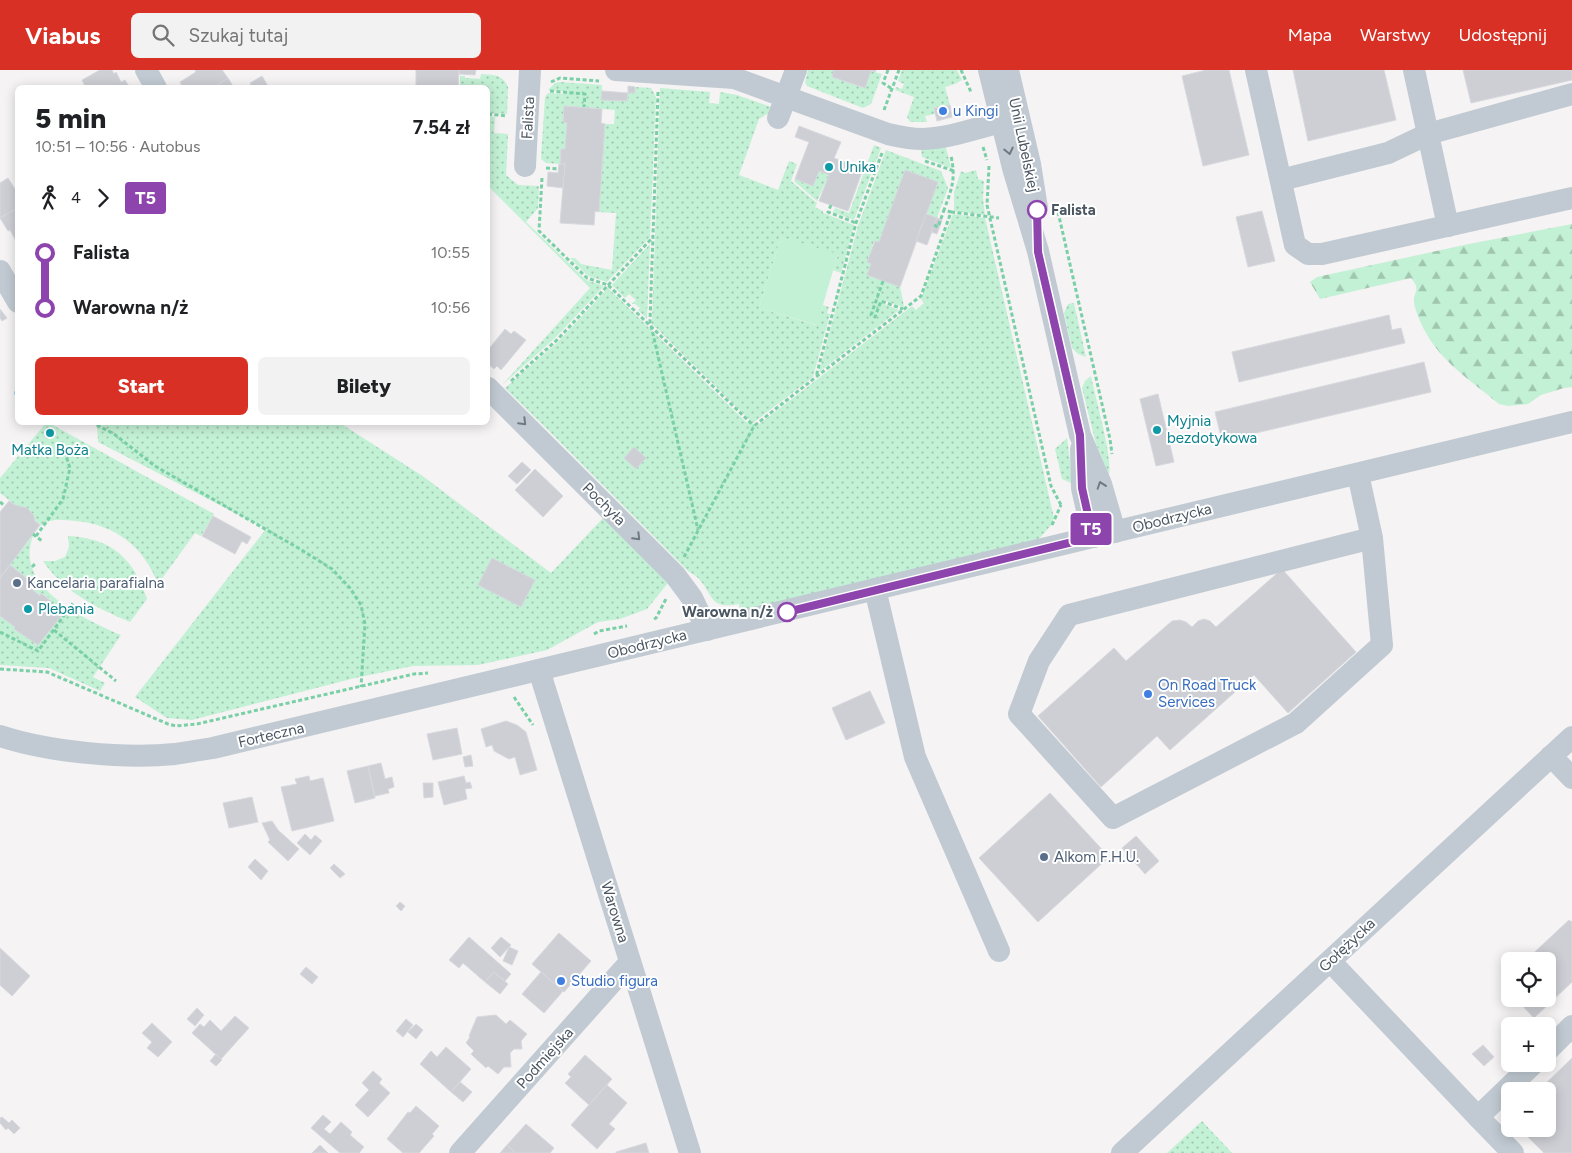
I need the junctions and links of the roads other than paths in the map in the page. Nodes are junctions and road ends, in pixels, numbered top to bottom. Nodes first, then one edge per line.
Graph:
1 (146, 70) edge
2 (530, 70) edge
3 (796, 70) edge
4 (989, 70) edge
5 (1008, 70) edge
6 (1256, 70) edge
7 (1414, 70) edge
8 (684, 72) edge
9 (607, 75) edge
10 (154, 85) edge
11 (1572, 94) edge
12 (787, 96) junction
13 (778, 118) dead end
14 (1006, 121) junction
15 (1428, 134) junction
16 (533, 171) road end
17 (1281, 180) junction
18 (1572, 198) edge
19 (1448, 226) junction
20 (1038, 252) junction
21 (0, 271) edge
22 (15, 297) edge
23 (491, 392) edge
24 (1572, 422) edge
25 (1080, 435) junction
26 (1358, 474) junction
27 (1115, 532) junction
28 (1093, 537) junction
29 (1372, 538) junction
30 (875, 589) junction
31 (707, 630) junction
32 (539, 670) junction
33 (0, 736) edge
34 (1572, 737) edge
35 (1551, 756) junction
36 (1572, 778) edge
37 (999, 951) dead end
38 (1330, 961) junction
39 (630, 962) junction
40 (1572, 1026) edge
41 (1556, 1042) edge
42 (1525, 1072) edge
43 (1478, 1116) junction
44 (460, 1153) edge
45 (690, 1153) edge
46 (1122, 1153) edge
47 (1513, 1153) edge

1 - 10 street
2 - 16 street, Falista
3 - 12 street
4 - 14 street, Unii Lubelskiej
5 - 20 street, Unii Lubelskiej
6 - 17 street
7 - 15 street
8 - 9 street
8 - 12 street
11 - 15 street
12 - 13 street
12 - 14 street
14 -> 20 street, Unii Lubelskiej
15 - 17 street
15 - 19 street
17 - 19 street
18 - 19 street
20 - 25 street, Unii Lubelskiej
21 - 22 street
23 -> 31 street, Pochyła
24 - 26 street, Obodrzycka
27 -> 25 street, Unii Lubelskiej
25 - 28 street, Unii Lubelskiej
26 - 27 street, Obodrzycka
26 - 29 street
27 - 28 street, Obodrzycka
28 - 30 street, Obodrzycka
29 - 29 street
30 - 31 street, Obodrzycka
30 - 37 street
31 - 32 street, Obodrzycka
32 - 33 street, Forteczna
32 - 39 street, Warowna
34 - 35 street, Gołężycka
35 - 36 street
35 - 38 street, Gołężycka
38 - 43 street
38 - 46 street, Gołężycka
39 - 44 street, Podmiejska
39 - 45 street, Warowna
40 - 41 street
42 - 43 street
43 - 47 street

